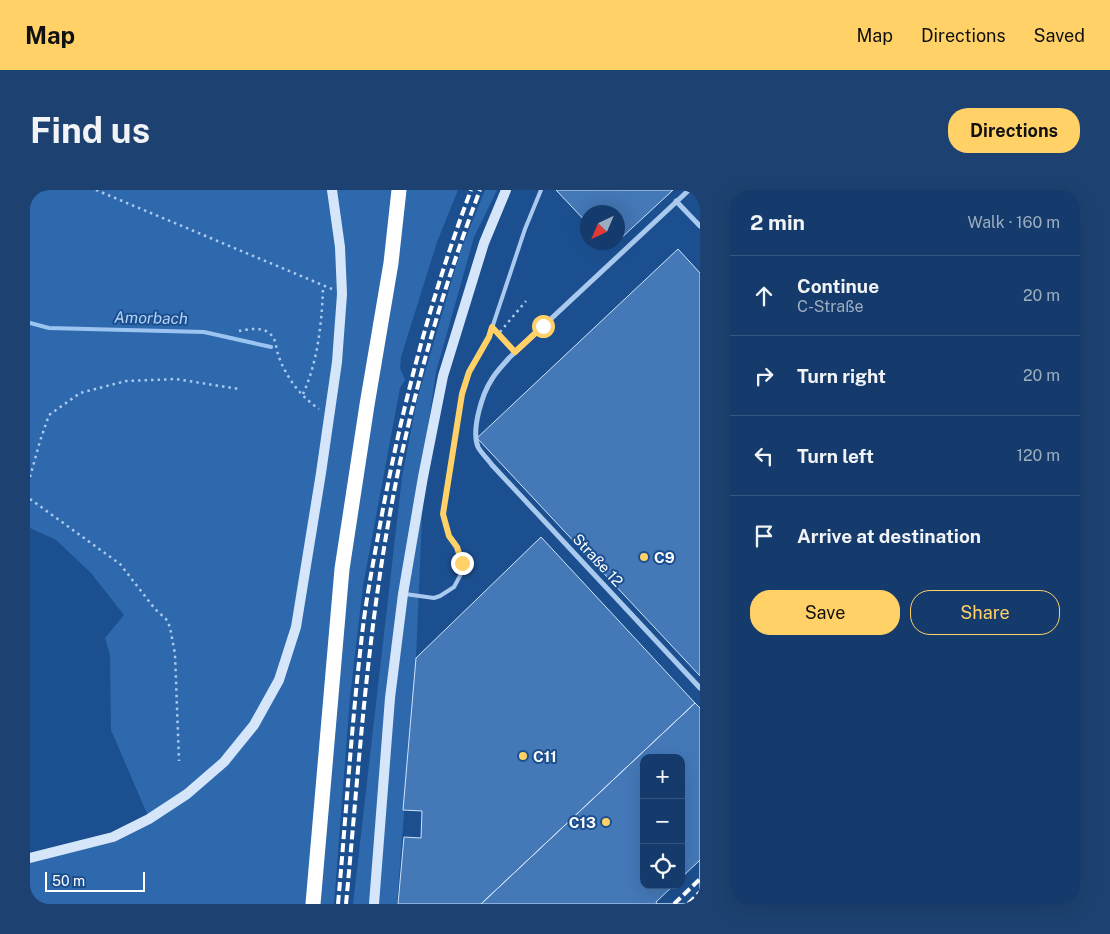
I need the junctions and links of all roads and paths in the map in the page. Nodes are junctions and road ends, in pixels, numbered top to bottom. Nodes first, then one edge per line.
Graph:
1 (96, 190) edge
2 (332, 190) edge
3 (399, 190) edge
4 (506, 190) edge
5 (541, 190) edge
6 (689, 190) edge
7 (676, 201) junction
8 (700, 226) edge
9 (323, 286) junction
10 (342, 294) junction
11 (526, 301) dead end
12 (239, 332) dead end
13 (515, 352) junction
14 (239, 389) dead end
15 (303, 394) junction
16 (330, 412) junction
17 (30, 477) edge
18 (30, 499) edge
19 (403, 594) junction
20 (700, 688) edge
21 (179, 761) dead end
22 (30, 858) edge
23 (313, 904) edge
24 (374, 904) edge

1 - 9 path
2 - 10 street
3 - 23 highway
4 - 19 street
5 - 19 lane
6 - 7 street
7 - 8 street
7 - 13 street
9 - 10 path
9 - 15 path
10 - 16 street
11 - 13 path
12 - 15 path
13 - 20 street, Straße 12
14 - 17 path
15 - 16 path
16 - 22 street
18 - 21 path
19 - 24 street

